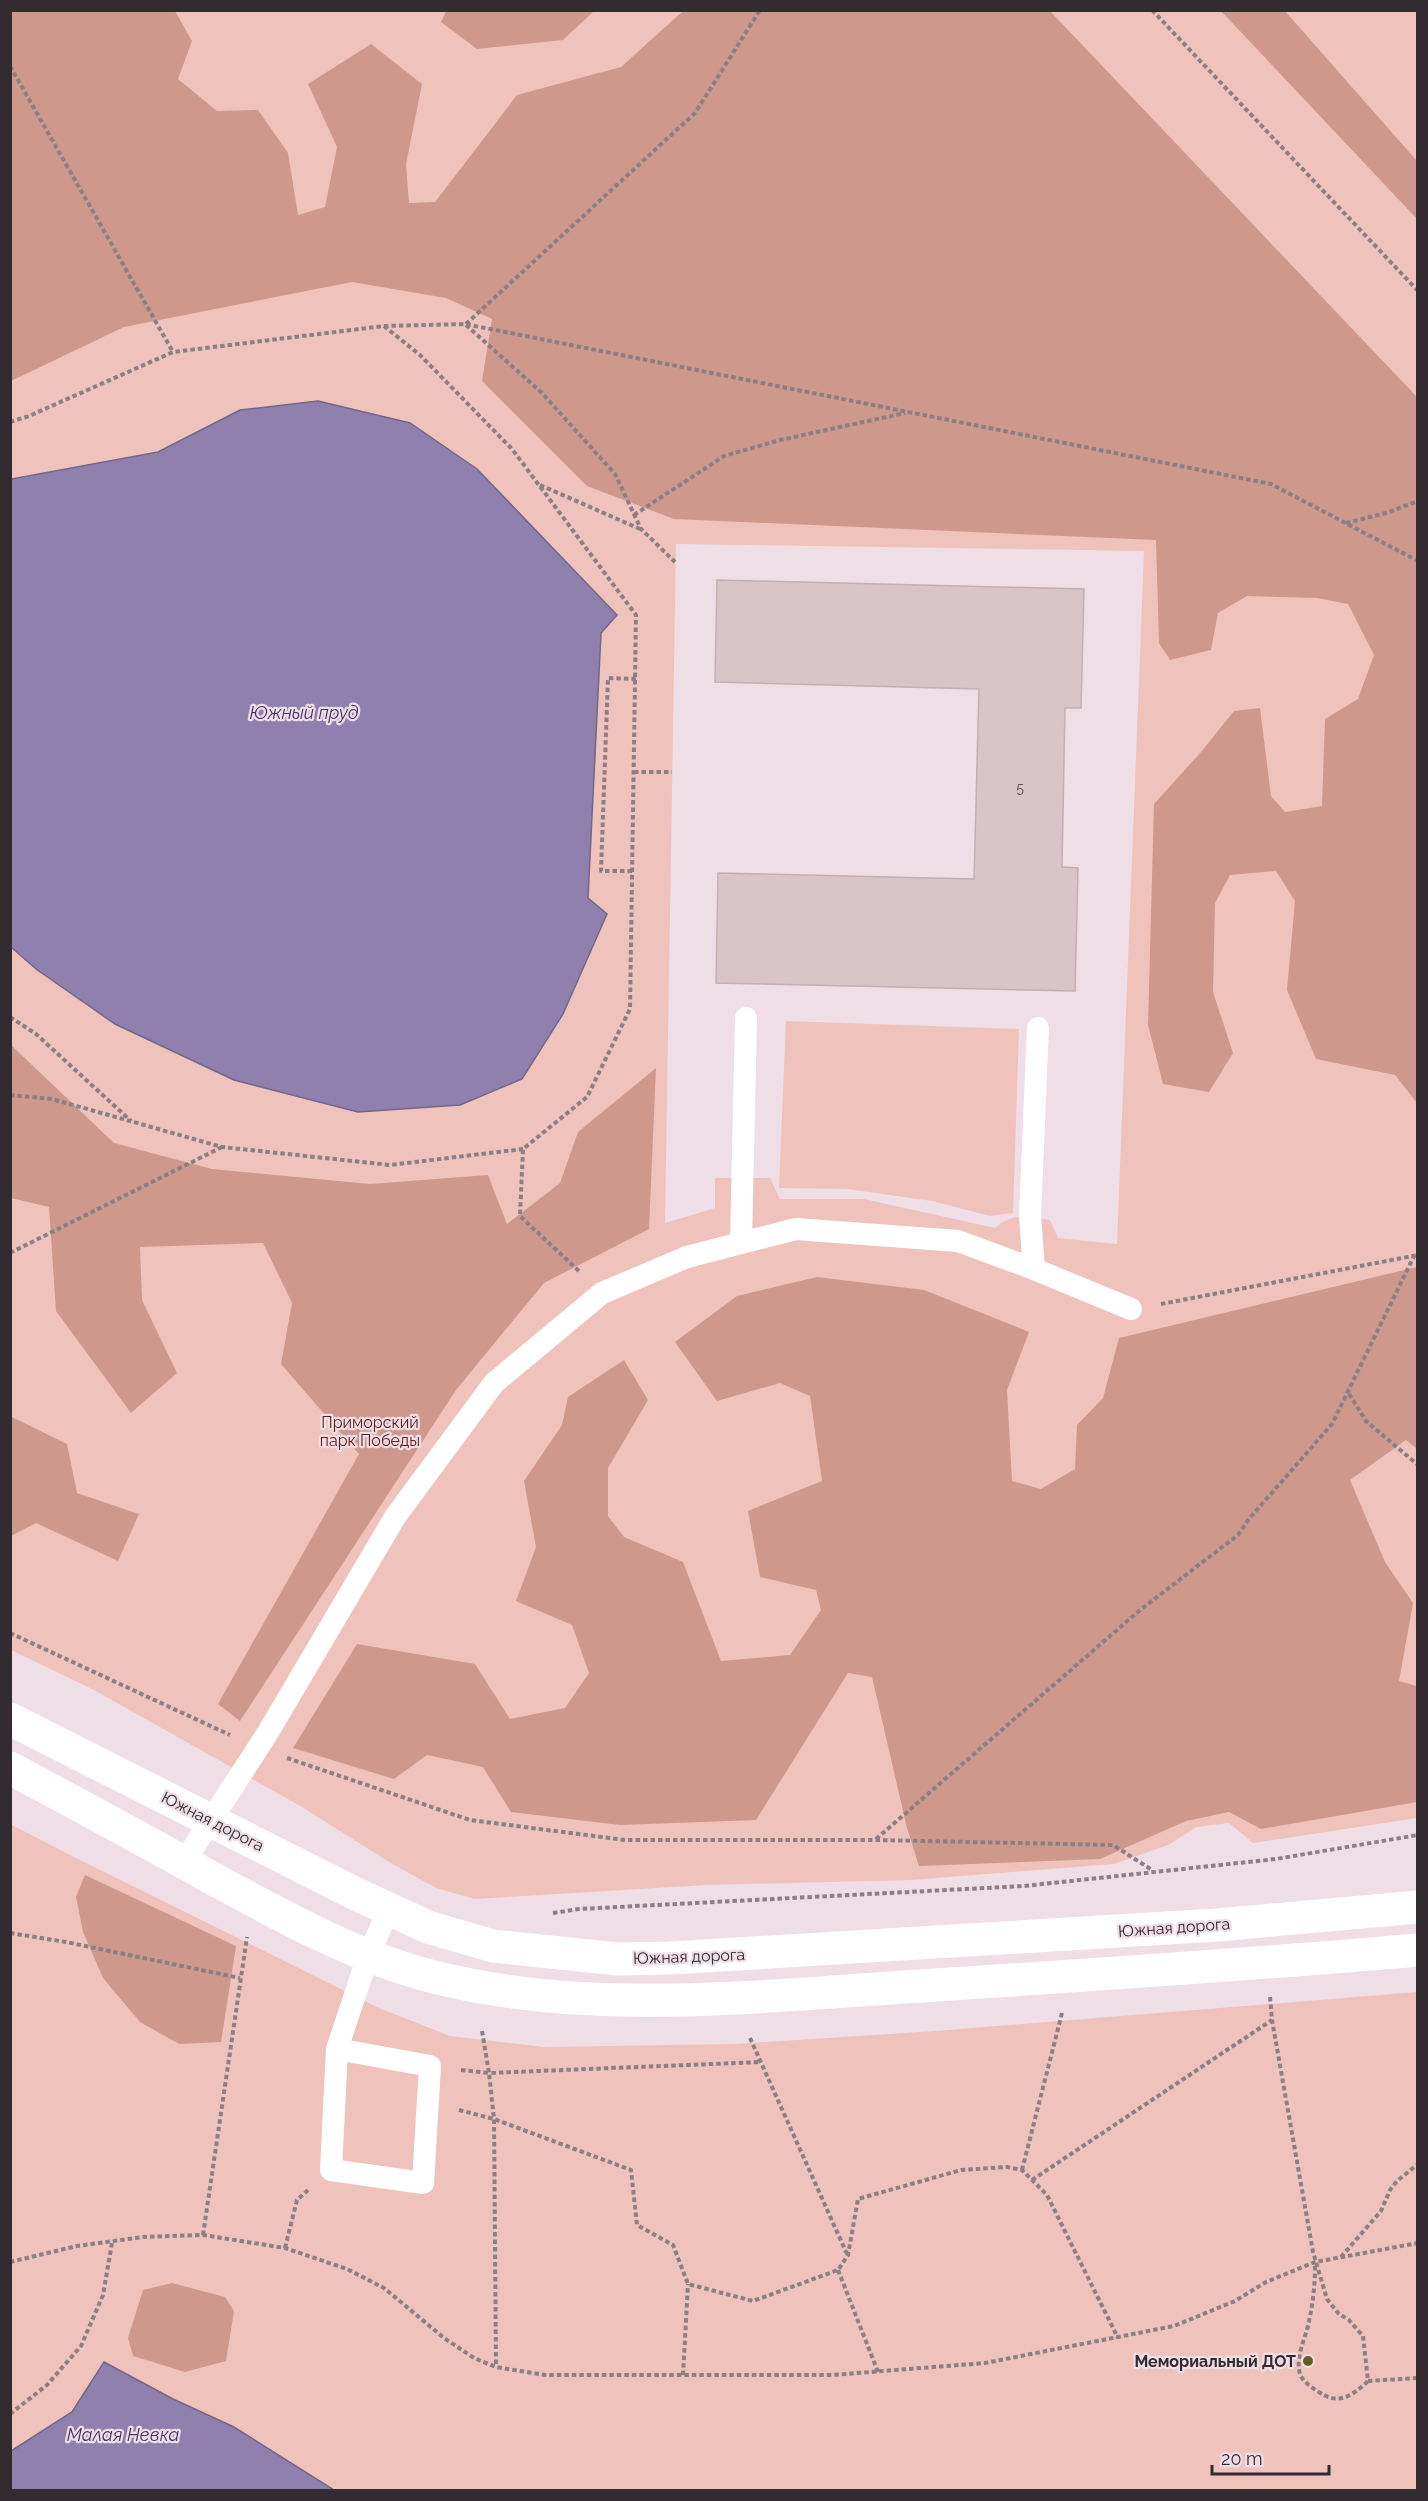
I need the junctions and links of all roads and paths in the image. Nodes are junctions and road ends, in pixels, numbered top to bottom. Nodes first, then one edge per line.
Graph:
1 (760, 10) edge
2 (1152, 10) edge
3 (10, 66) edge
4 (1418, 291) edge
5 (465, 324) junction
6 (384, 326) junction
7 (173, 352) junction
8 (907, 412) junction
9 (10, 422) edge
10 (539, 485) junction
11 (1418, 501) edge
12 (634, 514) junction
13 (1345, 523) junction
14 (640, 529) junction
15 (1418, 561) edge
16 (675, 562) dead end
17 (636, 679) junction
18 (634, 772) junction
19 (672, 772) dead end
20 (632, 871) junction
21 (10, 1017) edge
22 (746, 1018) dead end
23 (1038, 1028) dead end
24 (10, 1095) edge
25 (132, 1121) junction
26 (222, 1147) junction
27 (523, 1149) junction
28 (741, 1243) junction
29 (10, 1253) edge
30 (1416, 1256) edge
31 (1034, 1269) junction
32 (602, 1293) junction
33 (1131, 1310) joint
34 (1348, 1394) junction
35 (1418, 1465) edge
36 (10, 1633) edge
37 (10, 1719) edge
38 (257, 1748) junction
39 (10, 1768) edge
40 (210, 1821) junction
41 (1418, 1835) edge
42 (876, 1840) junction
43 (184, 1862) junction
44 (1154, 1871) junction
45 (1418, 1907) edge
46 (389, 1909) junction
47 (546, 1914) dead end
48 (10, 1933) edge
49 (247, 1934) dead end
50 (1418, 1950) edge
51 (368, 1956) junction
52 (240, 1978) junction
53 (1270, 1997) dead end
54 (1062, 2012) dead end
55 (1272, 2020) junction
56 (482, 2031) dead end
57 (750, 2038) dead end
58 (337, 2049) junction
59 (761, 2062) junction
60 (430, 2066) junction
61 (489, 2073) junction
62 (429, 2103) junction
63 (494, 2119) junction
64 (1418, 2164) edge
65 (331, 2170) junction
66 (1022, 2170) junction
67 (1032, 2180) junction
68 (203, 2235) junction
69 (112, 2243) junction
70 (1418, 2243) edge
71 (285, 2248) junction
72 (848, 2255) junction
73 (1340, 2258) junction
74 (10, 2262) edge
75 (1315, 2262) junction
76 (838, 2270) junction
77 (688, 2284) junction
78 (1118, 2338) junction
79 (496, 2367) junction
80 (878, 2372) junction
81 (683, 2375) junction
82 (1418, 2378) edge
83 (1368, 2381) junction
84 (10, 2414) edge

1 - 5 path
2 - 4 path
3 - 7 path
5 - 6 path
5 - 8 path
5 - 12 path
6 - 7 path
6 - 10 path
7 - 9 path
8 - 12 path
8 - 13 path
10 - 14 path
10 - 17 path
11 - 13 path
12 - 14 path
13 - 15 path
14 - 16 path
17 - 18 path
17 - 20 path
18 - 19 path
18 - 20 path
20 - 27 path
21 - 25 path
22 - 28 lane
23 - 31 lane
24 - 25 path
25 - 26 path
26 - 27 path
26 - 29 path
27 - 32 path
28 - 31 lane
28 - 32 lane
30 - 33 path
30 - 34 path
31 - 33 lane
32 - 38 lane
34 - 35 path
34 - 42 path
36 - 38 path
37 - 40 street, Южная дорога
38 - 40 lane
38 - 42 path
39 - 43 street
40 - 43 lane
40 - 46 street, Южная дорога
41 - 44 path
42 - 44 path
43 - 51 street
44 - 47 path
45 - 46 street, Южная дорога
46 - 51 lane
48 - 52 path
49 - 52 path
50 - 51 street
51 - 58 lane
52 - 68 path
53 - 55 path
54 - 66 path
55 - 67 path
55 - 75 path
56 - 61 path
57 - 59 path
58 - 60 lane
58 - 65 lane
59 - 61 path
59 - 72 path
60 - 61 path
60 - 62 lane
61 - 63 path
62 - 63 path
62 - 65 lane
63 - 77 path
63 - 79 path
64 - 73 path
65 - 71 path
66 - 67 path
66 - 72 path
67 - 78 path
68 - 69 path
68 - 71 path
69 - 74 path
69 - 84 path
70 - 73 path
71 - 79 path
72 - 76 path
73 - 75 path
75 - 78 path
75 - 83 path
75 - 83 path
76 - 77 path
76 - 80 path
77 - 81 path
78 - 80 path
79 - 81 path
80 - 81 path
82 - 83 path

